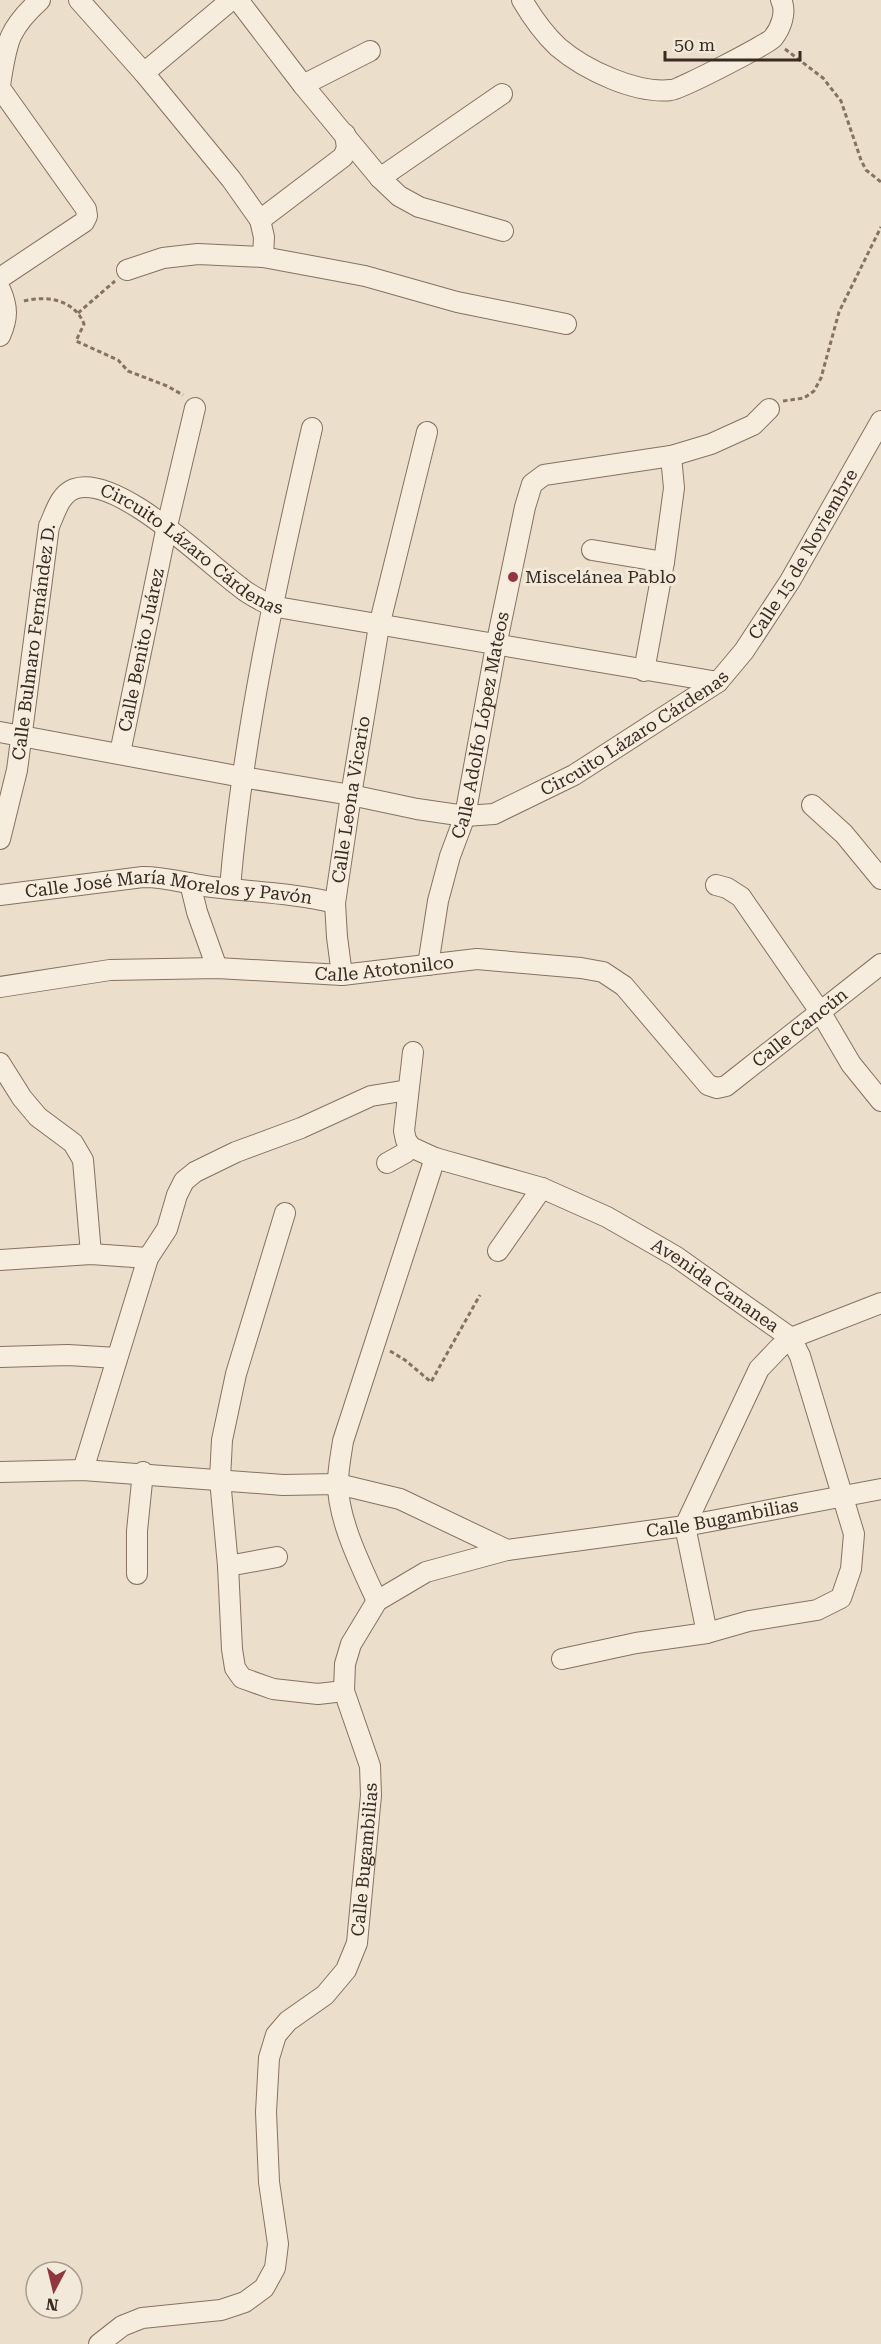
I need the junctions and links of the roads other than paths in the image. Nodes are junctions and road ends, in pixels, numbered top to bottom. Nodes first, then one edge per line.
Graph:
1 (40, 0) edge
2 (79, 0) edge
3 (231, 0) edge
4 (238, 0) edge
5 (522, 0) edge
6 (781, 0) edge
7 (370, 51) dead end
8 (144, 73) junction
9 (303, 85) junction
10 (0, 87) edge
11 (502, 94) dead end
12 (345, 134) junction
13 (380, 178) junction
14 (260, 219) junction
15 (503, 231) dead end
16 (263, 257) junction
17 (127, 270) road end
18 (0, 278) edge
19 (4, 297) edge
20 (566, 324) dead end
21 (0, 336) edge
22 (195, 408) road end
23 (769, 409) road end
24 (881, 421) edge
25 (312, 428) dead end
26 (427, 432) dead end
27 (671, 456) junction
28 (72, 489) joint
29 (167, 526) junction
30 (592, 550) dead end
31 (664, 562) junction
32 (271, 606) junction
33 (379, 626) junction
34 (496, 646) junction
35 (644, 671) junction
36 (718, 682) junction
37 (0, 732) edge
38 (22, 736) junction
39 (120, 753) junction
40 (242, 777) junction
41 (351, 795) junction
42 (812, 805) dead end
43 (465, 816) junction
44 (0, 839) edge
45 (881, 879) edge
46 (190, 883) junction
47 (716, 885) dead end
48 (230, 888) junction
49 (0, 895) edge
50 (335, 903) junction
51 (881, 964) edge
52 (428, 965) junction
53 (217, 968) junction
54 (342, 975) junction
55 (0, 987) edge
56 (821, 1013) junction
57 (413, 1052) dead end
58 (0, 1063) edge
59 (717, 1089) joint
60 (408, 1090) junction
61 (881, 1101) edge
62 (411, 1147) junction
63 (435, 1158) junction
64 (387, 1163) dead end
65 (542, 1188) junction
66 (285, 1213) dead end
67 (498, 1251) dead end
68 (91, 1254) junction
69 (148, 1258) junction
70 (0, 1260) edge
71 (881, 1303) edge
72 (791, 1338) junction
73 (0, 1357) edge
74 (117, 1358) junction
75 (83, 1470) junction
76 (0, 1472) edge
77 (143, 1472) junction
78 (220, 1479) junction
79 (338, 1484) junction
80 (881, 1489) edge
81 (844, 1496) junction
82 (685, 1526) junction
83 (507, 1550) junction
84 (277, 1557) dead end
85 (228, 1566) junction
86 (137, 1574) dead end
87 (377, 1601) junction
88 (707, 1633) junction
89 (562, 1659) dead end
90 (344, 1691) junction
91 (99, 2344) edge

1 - 10 street
2 - 8 street
3 - 8 street
4 - 9 street
5 - 6 street
7 - 9 street
8 - 14 street
9 - 12 street
10 - 18 street
11 - 13 street
12 - 13 street
12 - 14 street
13 - 15 street
14 - 16 street
16 - 17 street
16 - 20 street
19 - 21 street
22 - 29 street, Calle Benito Juárez
23 - 27 street
24 - 36 street, Calle 15 de Noviembre
25 - 32 street
26 - 33 street, Calle Leona Vicario
27 - 31 street
27 - 34 street, Calle Adolfo López Mateos
28 - 29 street, Circuito Lázaro Cárdenas
28 - 38 street, Calle Bulmaro Fernández D.
29 - 32 street, Circuito Lázaro Cárdenas
29 - 39 street, Calle Benito Juárez
30 - 31 street
31 - 35 street
32 - 33 street, Circuito Lázaro Cárdenas
32 - 40 street
33 - 34 street, Circuito Lázaro Cárdenas
33 - 41 street, Calle Leona Vicario
34 - 35 street, Circuito Lázaro Cárdenas
34 - 43 street, Calle Adolfo López Mateos
35 - 36 street, Circuito Lázaro Cárdenas
36 - 43 street, Circuito Lázaro Cárdenas
37 - 38 street, Circuito Lázaro Cárdenas
38 - 39 street, Circuito Lázaro Cárdenas
38 - 44 street, Calle Bulmaro Fernández D.
39 - 40 street, Circuito Lázaro Cárdenas
40 - 41 street, Circuito Lázaro Cárdenas
40 - 48 street
41 - 43 street, Circuito Lázaro Cárdenas
41 - 50 street, Calle Leona Vicario
42 - 45 street
43 - 52 street, Calle Adolfo López Mateos
46 - 48 street, Calle José María Morelos y Pavón
46 - 49 street, Calle José María Morelos y Pavón
46 - 53 street
47 - 56 street
48 - 50 street, Calle José María Morelos y Pavón
50 - 54 street, Calle Leona Vicario
51 - 56 street, Calle Cancún
52 - 54 street, Calle Atotonilco
52 - 59 street, Calle Atotonilco
53 - 54 street, Calle Atotonilco
53 - 55 street, Calle Atotonilco
56 - 59 street, Calle Cancún
56 - 61 street
57 - 60 street
58 - 68 street
60 - 62 street
60 - 69 street
62 - 63 street, Avenida Cananea
62 - 64 street
63 - 65 street, Avenida Cananea
63 - 79 street
65 - 67 street
65 - 72 street, Avenida Cananea
66 - 78 street
68 - 69 street
68 - 70 street
69 - 74 street
71 - 72 street
72 - 81 street, Avenida Cananea
72 - 82 street
73 - 74 street
74 - 75 street
75 - 76 street
75 - 77 street
77 - 78 street
77 - 86 street
78 - 79 street
78 - 85 street
79 - 83 street
79 - 87 street
80 - 81 street, Calle Bugambilias
81 - 82 street, Calle Bugambilias
81 - 88 street, Avenida Cananea
82 - 83 street, Calle Bugambilias
82 - 88 street
83 - 87 street, Calle Bugambilias
84 - 85 street
85 - 90 street
87 - 90 street, Calle Bugambilias
88 - 89 street
90 - 91 street, Calle Bugambilias

